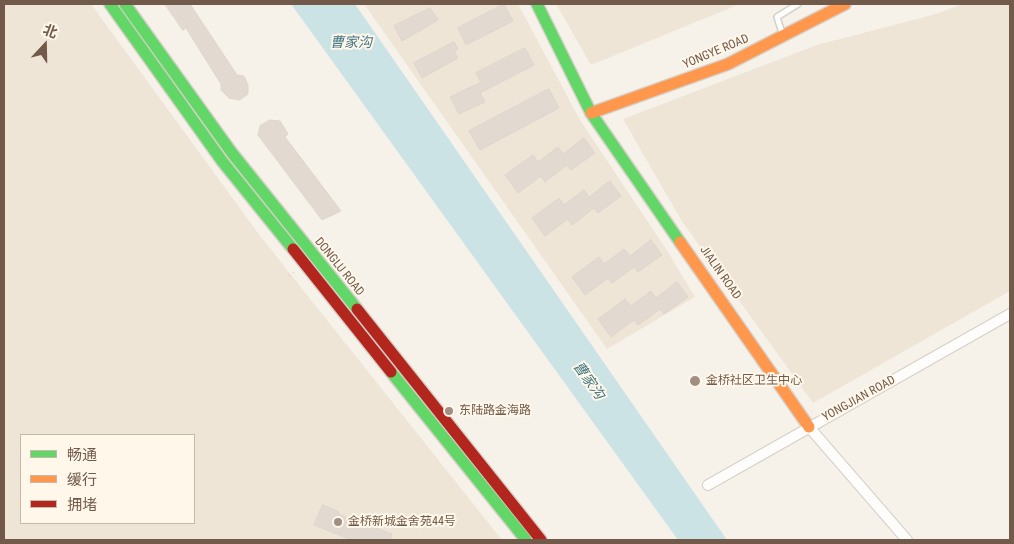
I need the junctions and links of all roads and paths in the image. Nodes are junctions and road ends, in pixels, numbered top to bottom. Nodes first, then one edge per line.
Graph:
1 (110, 4) edge
2 (125, 4) edge
3 (537, 4) edge
4 (798, 4) edge
5 (845, 4) edge
6 (783, 36) junction
7 (591, 113) junction
8 (1010, 314) edge
9 (809, 427) junction
10 (708, 485) dead end
11 (526, 540) edge
12 (542, 540) edge
13 (907, 540) edge

1 - 11 main road, DONGLU ROAD
2 - 12 main road, DONGLU ROAD
3 - 7 main road, JIALIN ROAD
4 - 6 lane
5 - 6 main road, YONGYE ROAD
6 - 7 main road, YONGYE ROAD
7 - 9 main road, JIALIN ROAD
8 - 9 street, YONGJIAN ROAD
9 - 10 street, YONGJIAN ROAD
9 - 13 street, JIALIN ROAD

